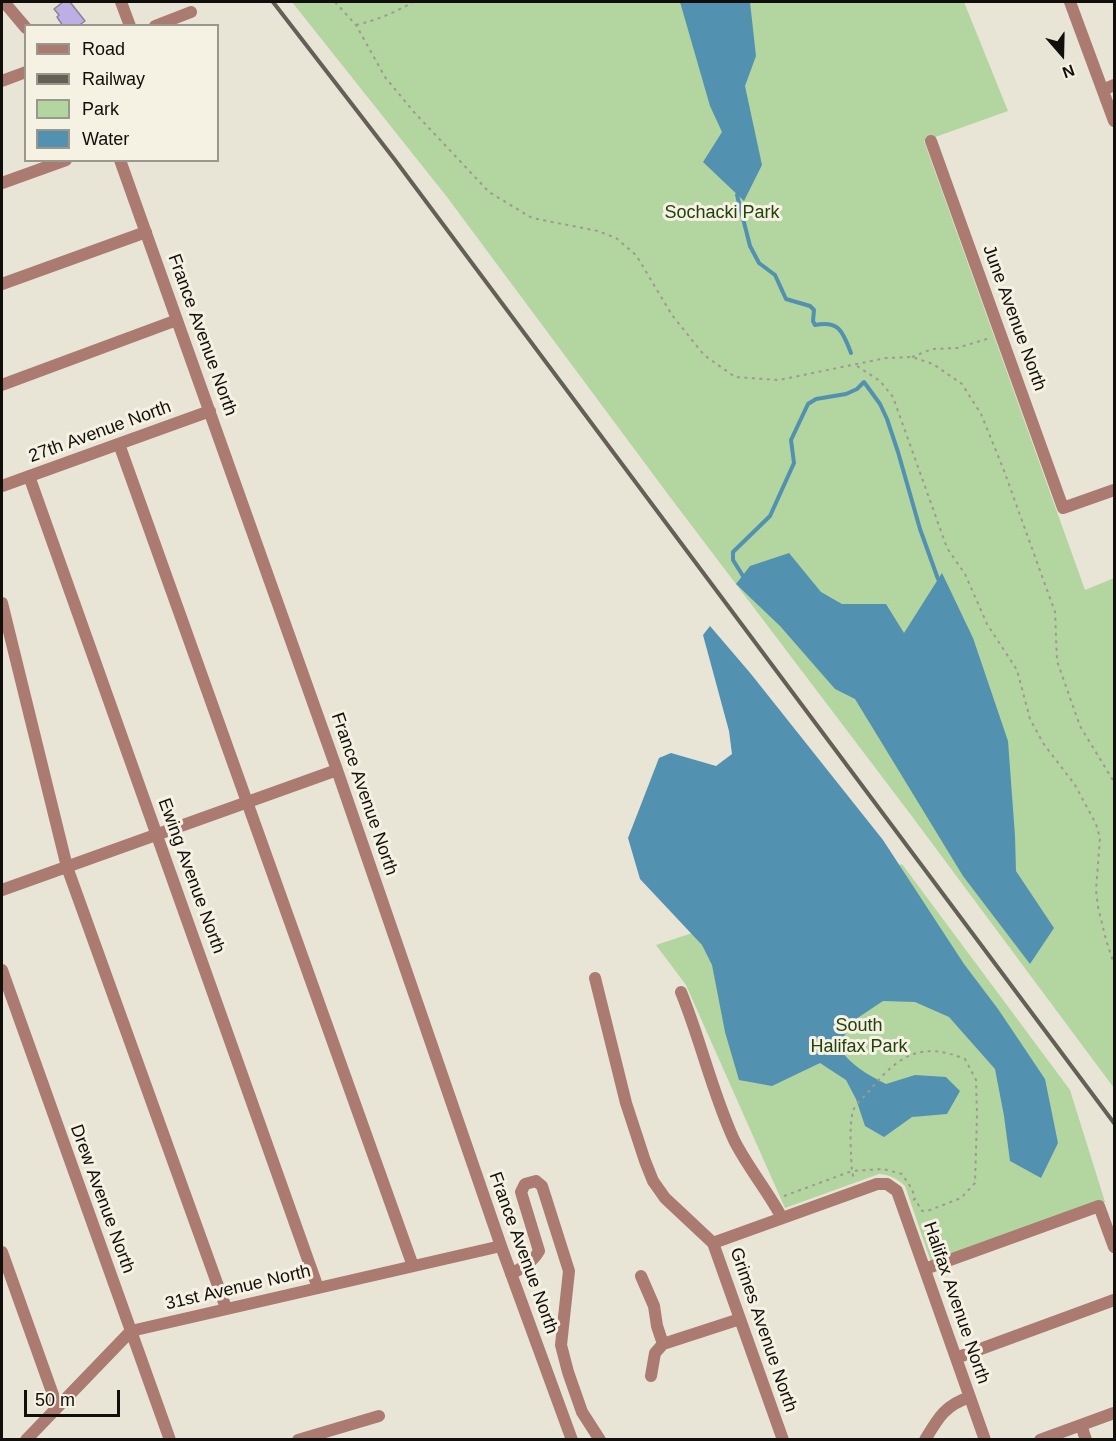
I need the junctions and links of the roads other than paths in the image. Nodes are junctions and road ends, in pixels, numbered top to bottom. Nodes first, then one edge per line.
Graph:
1 (4, 2) edge
2 (121, 2) edge
3 (1071, 2) edge
4 (191, 12) dead end
5 (129, 24) edge
6 (160, 24) edge
7 (24, 26) edge
8 (24, 73) edge
9 (2, 81) edge
10 (1108, 87) edge
11 (1114, 121) edge
12 (931, 141) dead end
13 (60, 162) edge
14 (121, 162) edge
15 (2, 183) edge
16 (146, 232) junction
17 (2, 284) edge
18 (177, 320) junction
19 (2, 385) edge
20 (210, 411) junction
21 (119, 444) junction
22 (29, 476) junction
23 (2, 486) edge
24 (1114, 490) edge
25 (2, 603) edge
26 (337, 770) junction
27 (248, 803) junction
28 (158, 835) junction
29 (67, 867) junction
30 (2, 890) edge
31 (2, 970) edge
32 (595, 978) dead end
33 (681, 992) dead end
34 (782, 1218) junction
35 (713, 1243) junction
36 (501, 1246) junction
37 (1114, 1247) edge
38 (2, 1252) edge
39 (413, 1266) junction
40 (925, 1269) junction
41 (511, 1274) junction
42 (641, 1276) dead end
43 (318, 1288) junction
44 (1114, 1300) edge
45 (226, 1308) junction
46 (740, 1319) junction
47 (130, 1331) junction
48 (663, 1344) junction
49 (956, 1358) junction
50 (651, 1376) dead end
51 (970, 1397) junction
52 (57, 1406) junction
53 (1114, 1413) edge
54 (379, 1416) dead end
55 (1081, 1425) junction
56 (26, 1440) edge
57 (170, 1440) edge
58 (298, 1440) edge
59 (572, 1440) edge
60 (600, 1440) edge
61 (783, 1440) edge
62 (925, 1440) edge
63 (985, 1440) edge
64 (1040, 1440) edge
65 (1086, 1440) edge

1 - 7 street
2 - 5 street
3 - 10 street
4 - 6 street
8 - 9 street
10 - 11 street
12 - 24 street, June Avenue North
13 - 15 street
14 - 16 street, France Avenue North
16 - 17 street
16 - 18 street, France Avenue North
18 - 19 street
18 - 20 street, France Avenue North
20 - 21 street, 27th Avenue North
20 - 26 street, France Avenue North
21 - 22 street, 27th Avenue North
21 - 27 street
22 - 23 street, 27th Avenue North
22 - 28 street, Ewing Avenue North
25 - 29 street
26 - 27 street
26 - 36 street, France Avenue North
27 - 28 street
27 - 39 street
28 - 29 street
28 - 43 street, Ewing Avenue North
29 - 30 street
29 - 45 street
31 - 47 street, Drew Avenue North
32 - 35 street, Grimes Avenue North
33 - 34 street
34 - 35 street
34 - 40 street, Halifax Avenue North
35 - 46 street, Grimes Avenue North
36 - 39 street, 31st Avenue North
36 - 41 street, France Avenue North
37 - 40 street
38 - 52 street
39 - 43 street, 31st Avenue North
40 - 49 street, Halifax Avenue North
41 - 59 street, France Avenue North
41 - 60 street
42 - 48 street
43 - 45 street, 31st Avenue North
44 - 49 street
45 - 47 street, 31st Avenue North
46 - 48 street
46 - 61 street, Grimes Avenue North
47 - 52 street
47 - 57 street, Drew Avenue North
48 - 50 street
49 - 51 street, Halifax Avenue North
51 - 62 street
51 - 63 street, Halifax Avenue North
52 - 56 street
53 - 55 street
54 - 58 street
55 - 64 street
55 - 65 street

